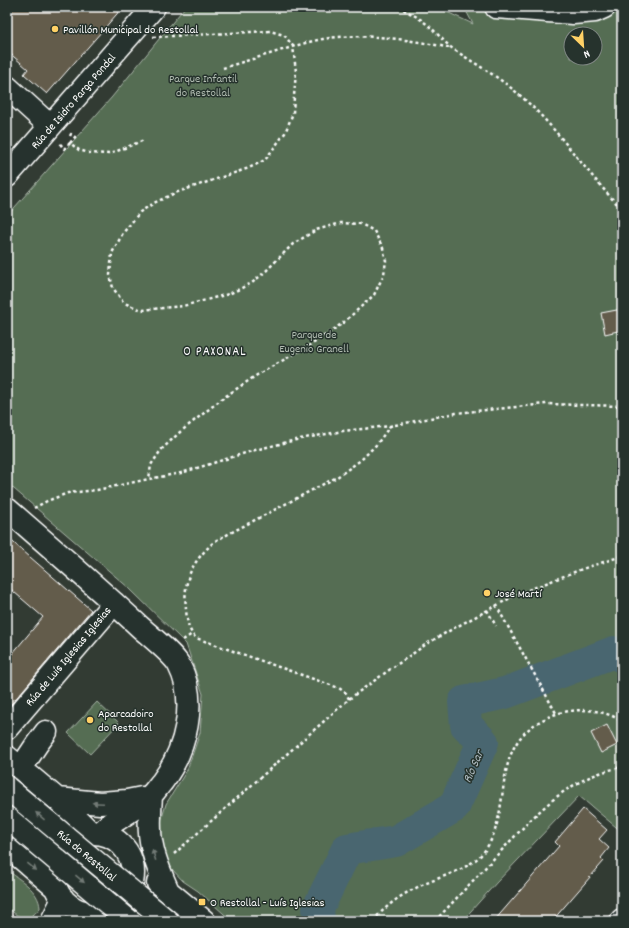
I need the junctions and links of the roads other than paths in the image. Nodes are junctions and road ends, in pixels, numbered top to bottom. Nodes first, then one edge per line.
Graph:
1 (154, 7) edge
2 (496, 7) edge
3 (604, 7) edge
4 (7, 87) edge
5 (50, 126) junction
6 (7, 176) edge
7 (7, 509) edge
8 (114, 603) junction
9 (7, 728) edge
10 (50, 736) dead end
11 (14, 763) edge
12 (7, 788) edge
13 (151, 796) junction
14 (57, 799) junction
15 (7, 818) edge
16 (95, 833) junction
17 (7, 846) edge
18 (126, 849) junction
19 (133, 869) junction
20 (168, 891) junction
21 (59, 894) junction
22 (86, 919) edge
23 (52, 921) edge
24 (129, 921) edge
25 (167, 921) edge
26 (204, 921) edge

1 - 5 street, Rúa de Isidro Parga Pondal
2 - 3 street
4 - 5 street
5 - 6 street, Rúa de Isidro Parga Pondal
7 - 8 street, Rúa de Luís Iglesias Iglesias
8 - 9 street, Rúa de Luís Iglesias Iglesias
8 - 13 street, Rúa de Luís Iglesias Iglesias
10 - 11 street
11 - 14 street, Rúa do Restollal
25 -> 12 street, Rúa do Restollal, bridge
13 -> 14 street
13 - 16 street, Rúa de Luís Iglesias Iglesias
13 - 18 street, Rúa de Luís Iglesias Iglesias
20 -> 13 street, Rúa do Restollal
14 - 16 street, Rúa do Restollal
15 -> 24 street, Rúa do Restollal, bridge
16 - 18 street
16 - 21 street
17 -> 21 street
18 - 19 street
19 - 20 street, Rúa do Restollal
19 - 22 street
20 - 26 street, Rúa do Restollal
21 - 22 street
21 - 23 street

